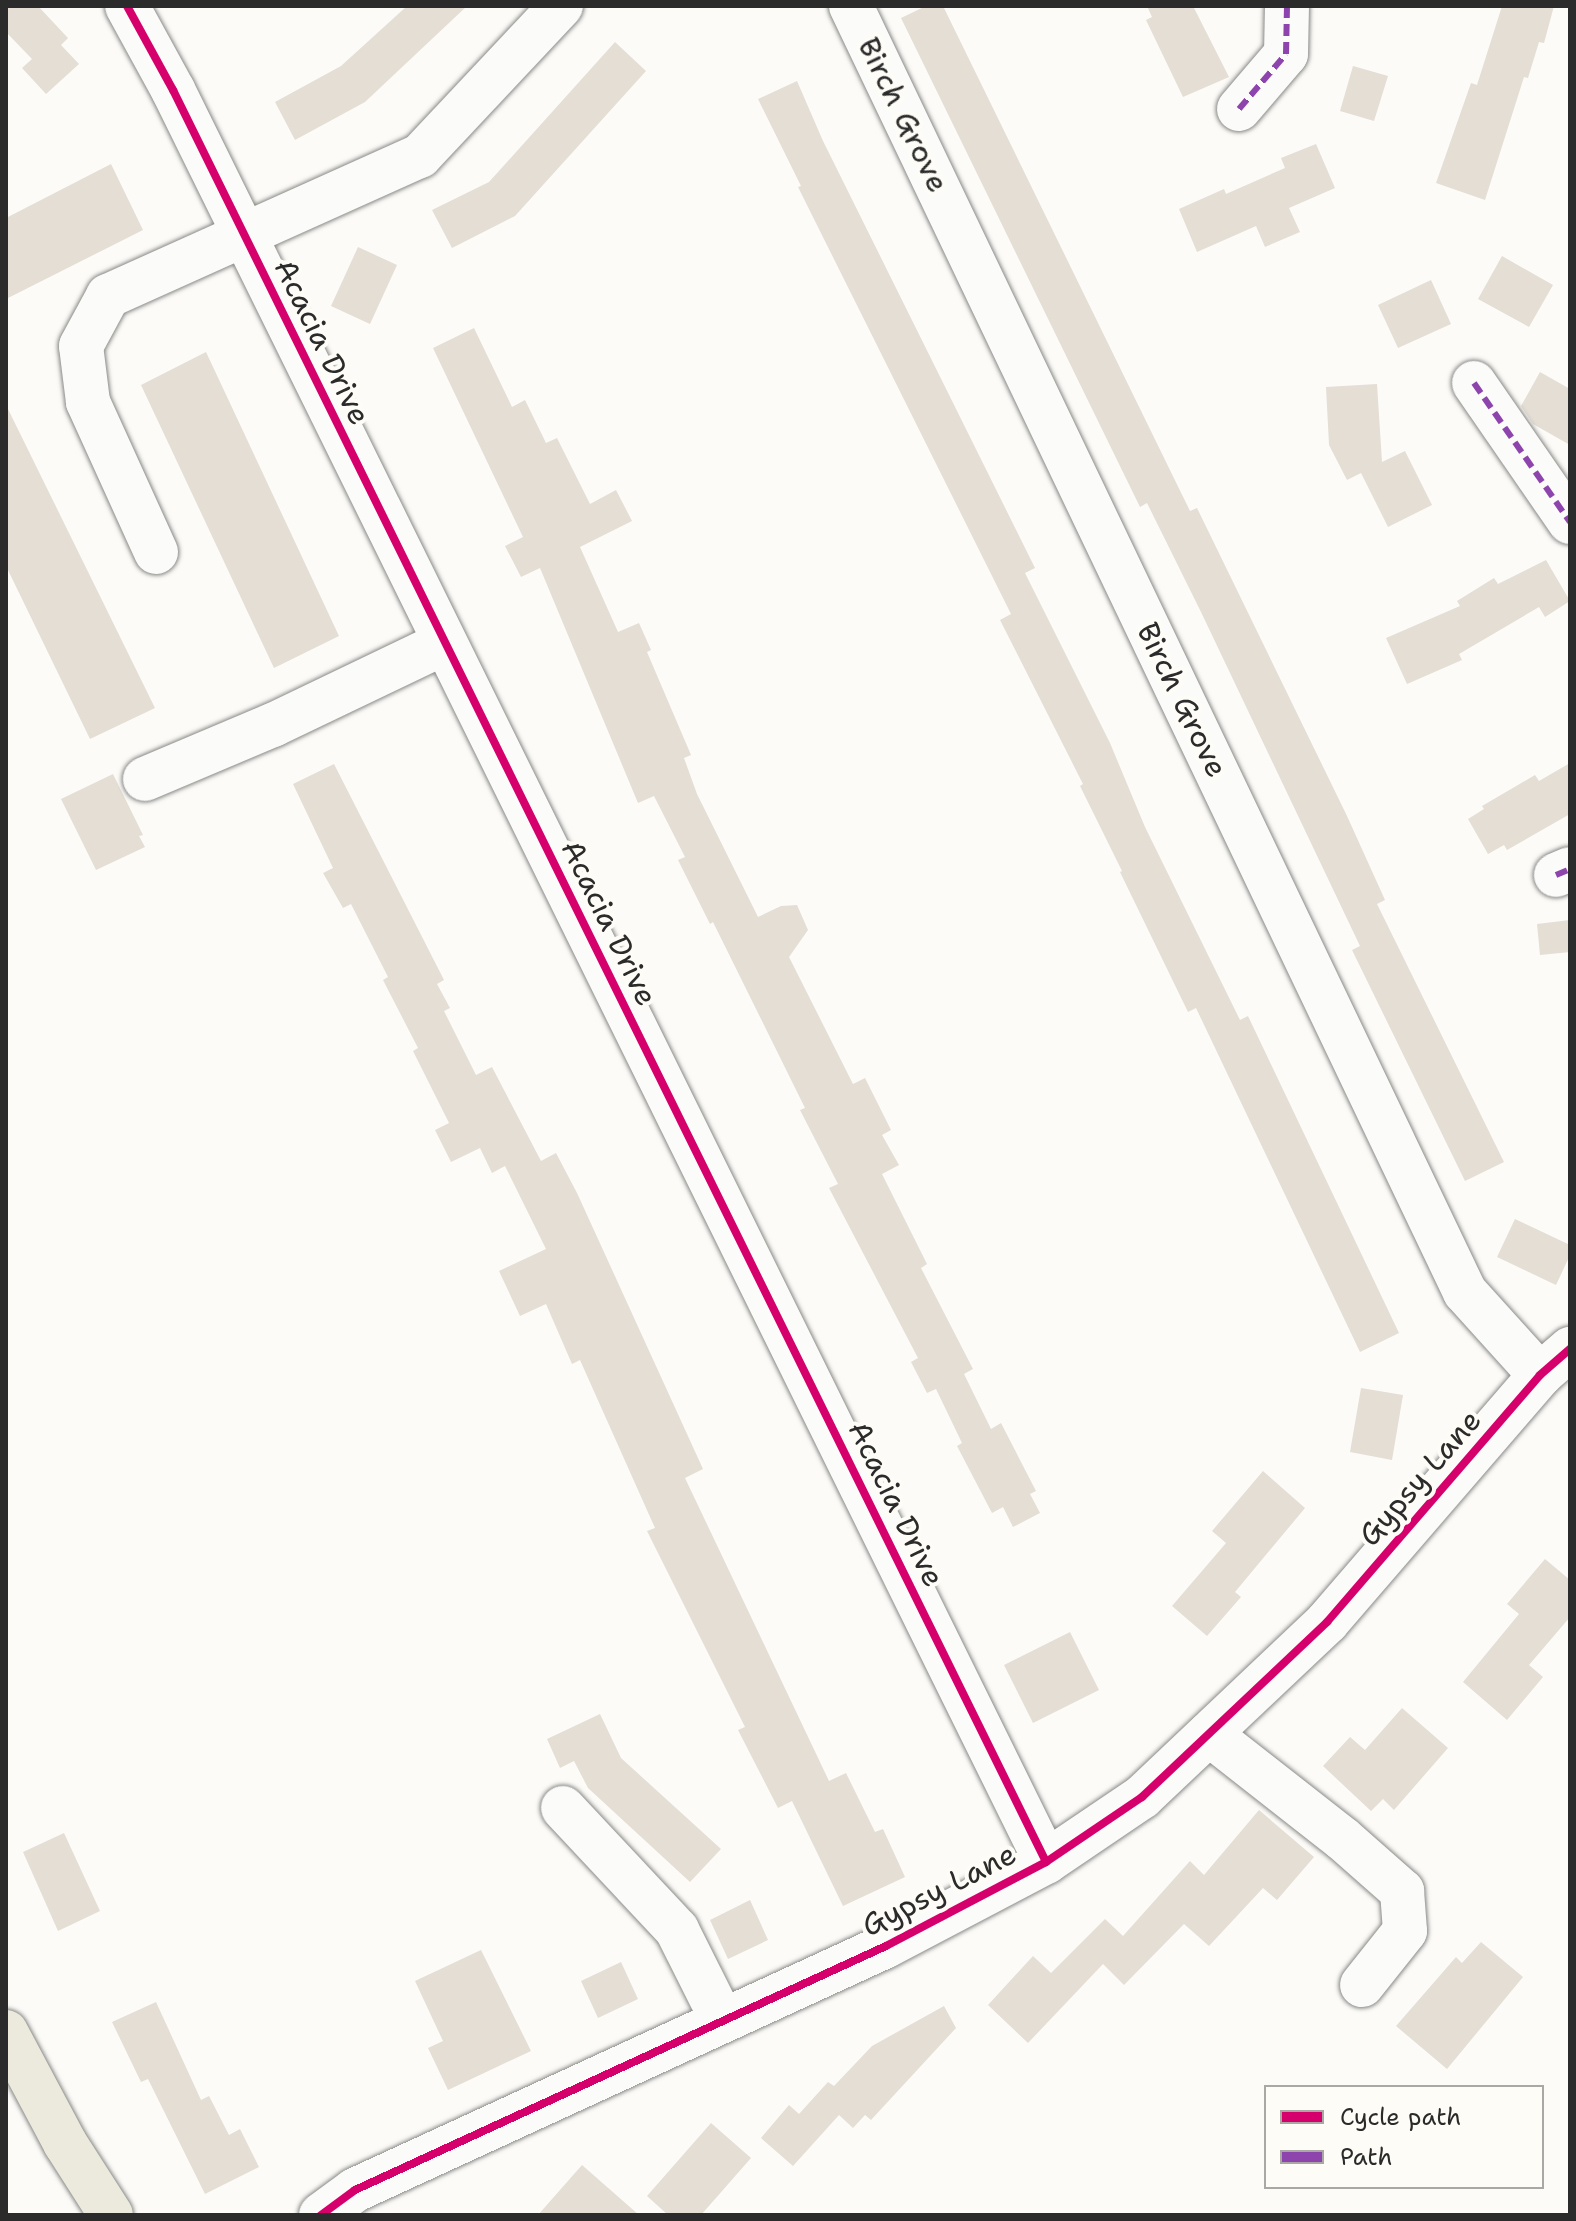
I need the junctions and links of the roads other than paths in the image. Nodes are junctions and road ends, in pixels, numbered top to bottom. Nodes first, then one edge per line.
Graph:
1 (127, 6) edge
2 (561, 6) edge
3 (851, 6) edge
4 (1287, 6) edge
5 (1239, 109) dead end
6 (242, 234) junction
7 (1474, 383) dead end
8 (1570, 522) edge
9 (156, 552) dead end
10 (444, 643) junction
11 (145, 779) dead end
12 (1555, 1362) edge
13 (1209, 1734) junction
14 (563, 1808) dead end
15 (1046, 1862) junction
16 (1362, 1985) dead end
17 (722, 2020) junction
18 (6, 2032) edge
19 (111, 2215) edge
20 (321, 2215) edge

1 - 6 street, Acacia Drive
2 - 6 street
3 - 12 street, Birch Grove
4 - 5 street
6 - 9 street
6 - 10 street, Acacia Drive
7 - 8 street
10 - 11 street
10 - 15 street, Acacia Drive
12 - 13 street, Gypsy Lane
13 - 15 street, Gypsy Lane
13 - 16 street
14 - 17 street
15 - 17 street, Gypsy Lane
17 - 20 street, Gypsy Lane
18 - 19 main road

